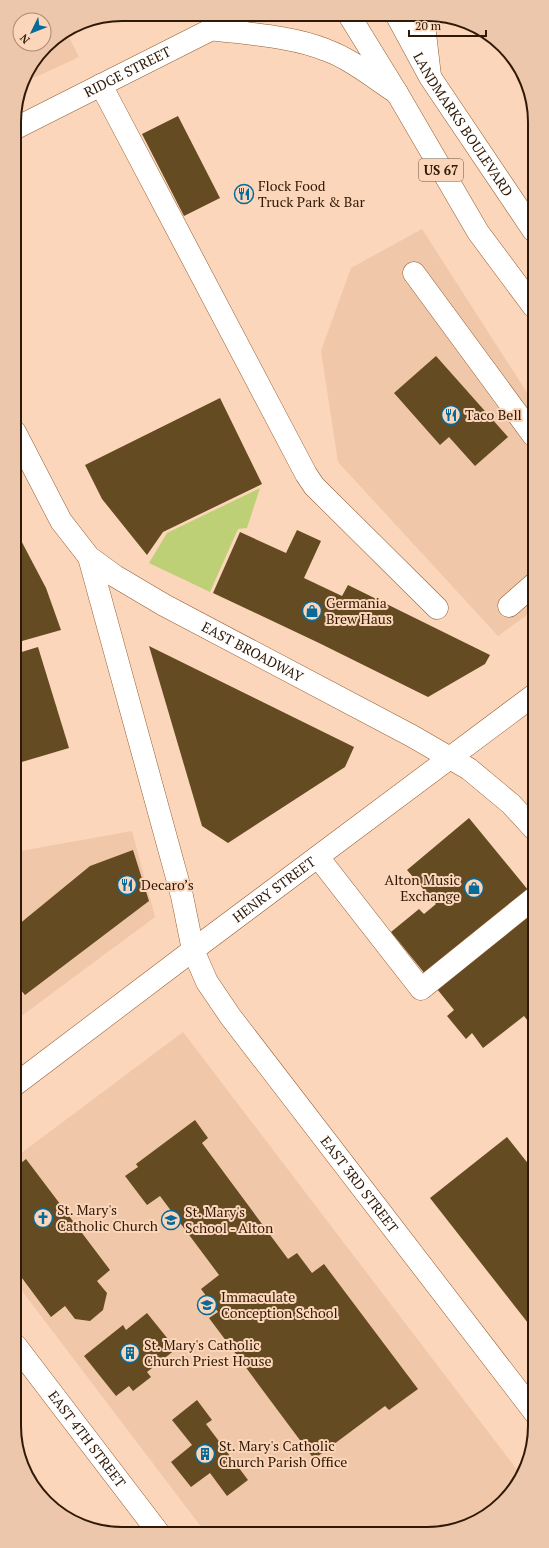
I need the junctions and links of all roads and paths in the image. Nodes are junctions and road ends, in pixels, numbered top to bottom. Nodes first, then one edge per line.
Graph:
1 (352, 21) edge
2 (400, 21) edge
3 (424, 21) edge
4 (215, 22) edge
5 (430, 77) junction
6 (101, 85) junction
7 (397, 93) junction
8 (21, 125) edge
9 (528, 223) edge
10 (414, 273) dead end
11 (528, 299) edge
12 (528, 428) edge
13 (21, 444) edge
14 (89, 557) junction
15 (528, 589) edge
16 (509, 606) dead end
17 (437, 608) dead end
18 (528, 700) edge
19 (450, 758) junction
20 (528, 822) edge
21 (318, 857) junction
22 (528, 903) edge
23 (193, 950) junction
24 (21, 1080) edge
25 (21, 1353) edge
26 (528, 1404) edge
27 (154, 1527) edge

1 - 7 main road, US 67
2 - 5 main road, LANDMARKS BOULEVARD / US 67
3 - 5 main road
4 - 6 main road, RIDGE STREET
4 - 7 main road
5 - 9 main road, LANDMARKS BOULEVARD / US 67
6 - 8 main road, RIDGE STREET
6 - 17 main road
7 - 11 main road, US 67
10 - 12 main road
13 - 14 main road, EAST BROADWAY
14 - 19 main road, EAST BROADWAY
14 - 23 main road, EAST 3RD STREET
15 - 16 main road
18 - 19 main road, HENRY STREET
19 - 20 main road, EAST BROADWAY
19 - 21 main road, HENRY STREET
21 - 22 main road
21 - 23 main road, HENRY STREET
23 - 24 main road, HENRY STREET
23 - 26 main road, EAST 3RD STREET
25 - 27 main road, EAST 4TH STREET

